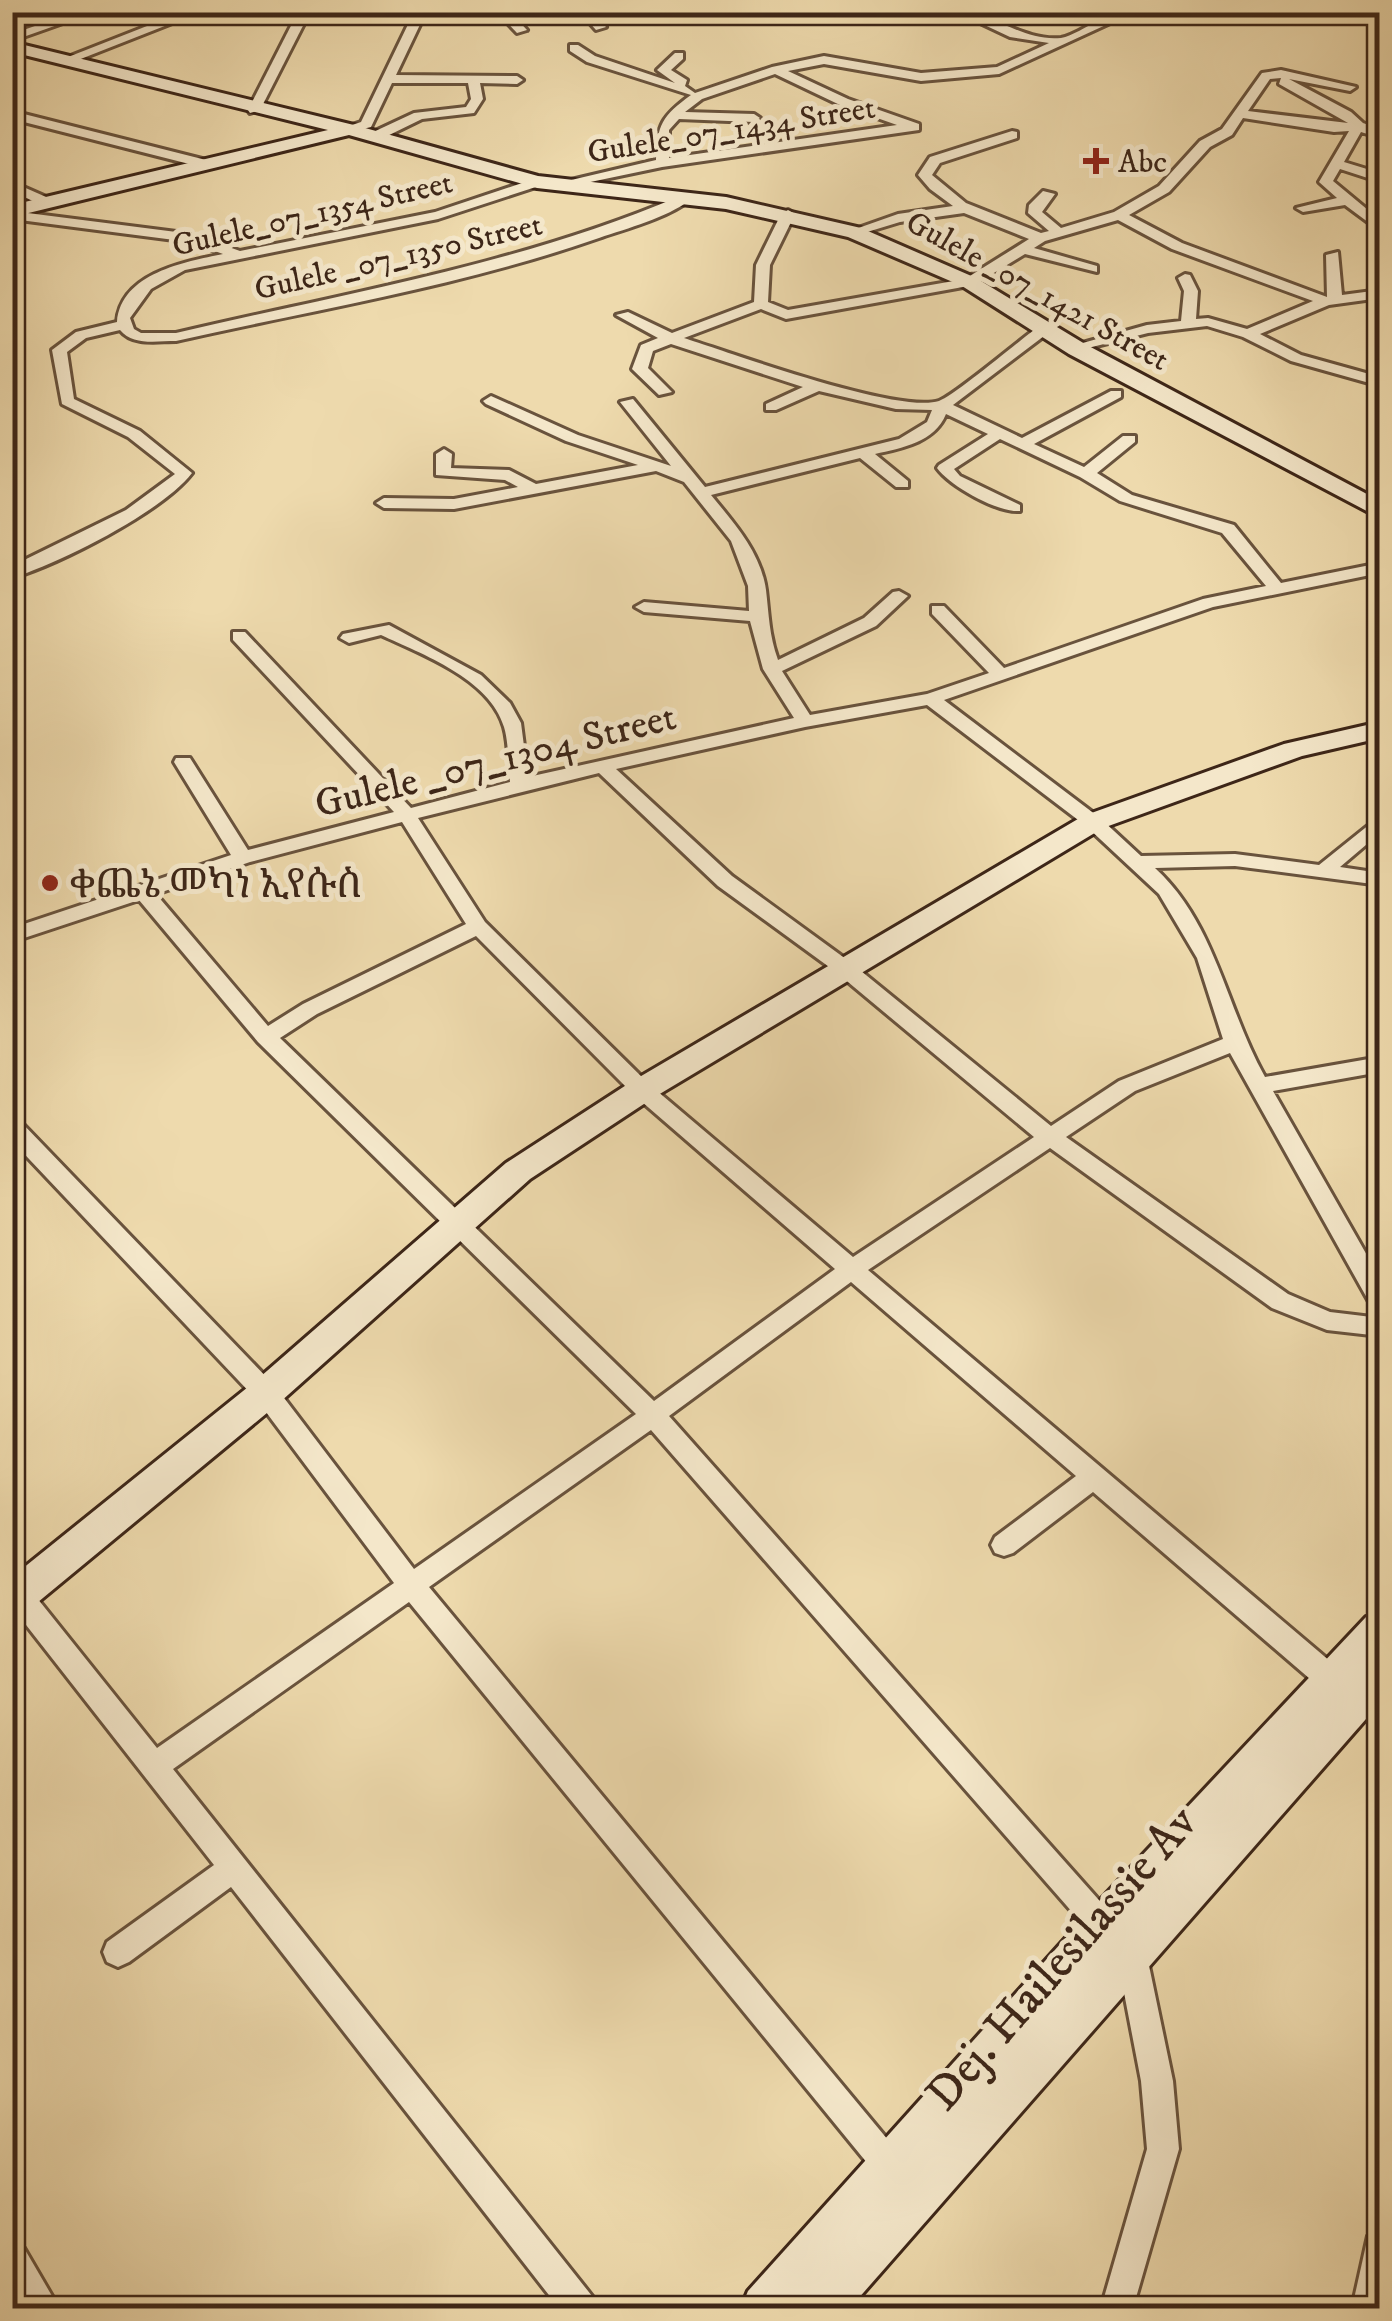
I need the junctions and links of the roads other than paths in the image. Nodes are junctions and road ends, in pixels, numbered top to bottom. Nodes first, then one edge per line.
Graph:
1 (88, 12) edge
2 (304, 12) edge
3 (420, 12) edge
4 (503, 12) edge
5 (586, 12) edge
6 (964, 12) edge
7 (1074, 12) edge
8 (1128, 12) edge
9 (179, 18) dead end
10 (1110, 20) junction
11 (600, 28) dead end
12 (521, 30) dead end
13 (1059, 41) junction
14 (14, 46) edge
15 (574, 48) dead end
16 (679, 56) dead end
17 (69, 59) junction
18 (776, 70) junction
19 (1270, 74) junction
20 (473, 77) junction
21 (387, 79) junction
22 (516, 80) dead end
23 (1350, 87) dead end
24 (693, 94) junction
25 (254, 110) junction
26 (12, 114) edge
27 (672, 114) junction
28 (1240, 114) junction
29 (754, 118) dead end
30 (1358, 126) junction
31 (351, 130) junction
32 (1380, 134) edge
33 (1012, 135) dead end
34 (374, 137) junction
35 (662, 163) junction
36 (204, 164) junction
37 (1338, 164) junction
38 (1380, 178) edge
39 (547, 183) junction
40 (12, 186) edge
41 (1048, 194) dead end
42 (683, 200) junction
43 (1350, 200) junction
44 (48, 203) junction
45 (970, 208) junction
46 (1303, 208) dead end
47 (12, 213) edge
48 (788, 214) junction
49 (1119, 215) junction
50 (854, 232) junction
51 (1058, 232) junction
52 (1378, 234) edge
53 (1040, 238) junction
54 (1024, 249) junction
55 (238, 254) junction
56 (1333, 255) dead end
57 (1092, 269) dead end
58 (1185, 278) dead end
59 (969, 282) junction
60 (1380, 294) edge
61 (1330, 300) junction
62 (769, 308) junction
63 (623, 315) dead end
64 (1188, 322) junction
65 (125, 324) junction
66 (1043, 330) junction
67 (1248, 334) junction
68 (674, 340) junction
69 (1077, 349) junction
70 (1380, 382) edge
71 (818, 386) junction
72 (664, 392) dead end
73 (1116, 394) dead end
74 (490, 401) dead end
75 (628, 402) dead end
76 (942, 406) junction
77 (771, 407) dead end
78 (998, 434) junction
79 (1129, 439) dead end
80 (1022, 444) junction
81 (862, 452) junction
82 (444, 454) dead end
83 (658, 466) junction
84 (1086, 474) junction
85 (686, 478) junction
86 (902, 484) dead end
87 (535, 490) junction
88 (703, 492) junction
89 (384, 504) dead end
90 (1014, 508) dead end
91 (1380, 511) edge
92 (1380, 568) edge
93 (12, 573) edge
94 (1276, 588) junction
95 (899, 596) dead end
96 (644, 607) dead end
97 (938, 610) dead end
98 (758, 617) junction
99 (239, 636) dead end
100 (350, 638) dead end
101 (772, 668) junction
102 (1000, 674) junction
103 (931, 698) junction
104 (805, 722) junction
105 (1380, 730) edge
106 (183, 762) dead end
107 (602, 766) junction
108 (520, 785) junction
109 (407, 815) junction
110 (1093, 822) junction
111 (1380, 822) edge
112 (243, 858) junction
113 (1137, 862) junction
114 (1326, 870) junction
115 (1380, 879) edge
116 (142, 890) junction
117 (478, 927) junction
118 (12, 935) edge
119 (843, 967) junction
120 (266, 1037) junction
121 (1235, 1043) junction
122 (1380, 1064) edge
123 (1259, 1086) junction
124 (642, 1090) junction
125 (12, 1126) edge
126 (1051, 1138) junction
127 (456, 1224) junction
128 (849, 1270) junction
129 (1380, 1300) edge
130 (1380, 1327) edge
131 (266, 1393) junction
132 (653, 1414) junction
133 (1096, 1476) junction
134 (1004, 1545) dead end
135 (410, 1584) junction
136 (15, 1594) edge
137 (1380, 1629) edge
138 (1380, 1674) edge
139 (1334, 1682) junction
140 (154, 1766) junction
141 (234, 1867) junction
142 (1118, 1941) junction
143 (118, 1952) dead end
144 (892, 2169) junction
145 (1380, 2248) edge
146 (12, 2260) edge
147 (43, 2308) edge
148 (580, 2308) edge
149 (765, 2308) edge
150 (819, 2308) edge
151 (1118, 2308) edge
152 (1368, 2308) edge

1 - 14 street
2 - 25 street
3 - 21 street
4 - 12 street
5 - 11 street
6 - 13 street
7 - 10 street
8 - 10 street
9 - 17 street
10 - 13 street
13 - 18 street
14 - 17 main road, Gulele _07_1421 Street
15 - 24 street
16 - 24 street
17 - 25 main road, Gulele _07_1421 Street
18 - 24 street
18 - 35 street, Gulele_07_1434 Street
19 - 23 street
19 - 28 street
19 - 30 street
20 - 21 street
20 - 22 street
20 - 34 street
21 - 31 street
24 - 27 street
25 - 31 main road, Gulele _07_1421 Street
26 - 36 street
27 - 29 street
27 - 35 street
28 - 30 street
28 - 49 street
30 - 32 street
30 - 37 street
31 - 34 main road, Gulele _07_1421 Street
31 - 36 main road
33 - 45 street
34 - 39 main road, Gulele _07_1421 Street
35 - 39 street, Gulele_07_1434 Street
36 - 44 main road
37 - 38 street
37 - 43 street
39 - 42 main road, Gulele _07_1421 Street
39 - 55 street, Gulele_07_1354 Street
40 - 44 street
41 - 51 street
42 - 48 main road, Gulele _07_1421 Street
42 - 65 street, Gulele _07_1350 Street
43 - 46 street
43 - 52 street
44 - 47 main road
45 - 50 street
45 - 53 street
47 - 55 street
48 - 50 main road, Gulele _07_1421 Street
48 - 62 street
49 - 51 street
49 - 61 street
50 - 59 main road, Gulele _07_1421 Street
51 - 53 street
53 - 54 street
54 - 57 street
54 - 59 street
55 - 65 street, Gulele_07_1354 Street
56 - 61 street
58 - 64 street
59 - 62 street
59 - 66 main road, Gulele _07_1421 Street
60 - 61 street
61 - 67 street
62 - 68 street
63 - 68 street
64 - 67 street
64 - 69 street
65 - 93 street
66 - 69 main road, Gulele _07_1421 Street
66 - 76 street
67 - 70 street
68 - 71 street
68 - 72 street
69 - 91 main road, Gulele _07_1421 Street
71 - 76 street
71 - 77 street
73 - 80 street
74 - 83 street
75 - 85 street
76 - 78 street
76 - 81 street
78 - 80 street
78 - 90 street
79 - 84 street
80 - 84 street
81 - 86 street
81 - 88 street
82 - 87 street
83 - 85 street
83 - 87 street
84 - 94 street
85 - 88 street
87 - 89 street
88 - 98 street
92 - 94 street, Gulele _07_1304 Street
94 - 102 street, Gulele _07_1304 Street
95 - 101 street
96 - 98 street
97 - 102 street
98 - 101 street
99 - 109 street
100 - 108 street
101 - 104 street
102 - 103 street, Gulele _07_1304 Street
103 - 104 street, Gulele _07_1304 Street
103 - 110 street
104 - 107 street, Gulele _07_1304 Street
105 - 110 main road
106 - 112 street
107 - 108 street, Gulele _07_1304 Street
107 - 119 street
108 - 109 street, Gulele _07_1304 Street
109 - 112 street, Gulele _07_1304 Street
109 - 117 street
110 - 113 street
110 - 119 main road
111 - 114 street
112 - 116 street, Gulele _07_1304 Street
113 - 114 street
113 - 121 street
114 - 115 street
116 - 118 street, Gulele _07_1304 Street
116 - 120 street
117 - 120 street
117 - 124 street
119 - 124 main road
119 - 126 street
120 - 127 street
121 - 123 street
121 - 126 street
122 - 123 street
123 - 129 street
124 - 127 main road
124 - 128 street
125 - 131 street
126 - 128 street
126 - 130 street
127 - 131 main road
127 - 132 street
128 - 132 street
128 - 133 street
131 - 135 street
131 - 136 main road
132 - 135 street
132 - 142 street
133 - 134 street
133 - 139 street
135 - 140 street
135 - 144 street
136 - 140 street
137 - 139 main road
138 - 142 main road, Dej. Hailesilassie Av
139 - 142 main road
140 - 141 street
141 - 143 street
141 - 148 street
142 - 144 main road
142 - 150 main road, Dej. Hailesilassie Av
142 - 151 street
144 - 149 main road
145 - 152 street
146 - 147 street

